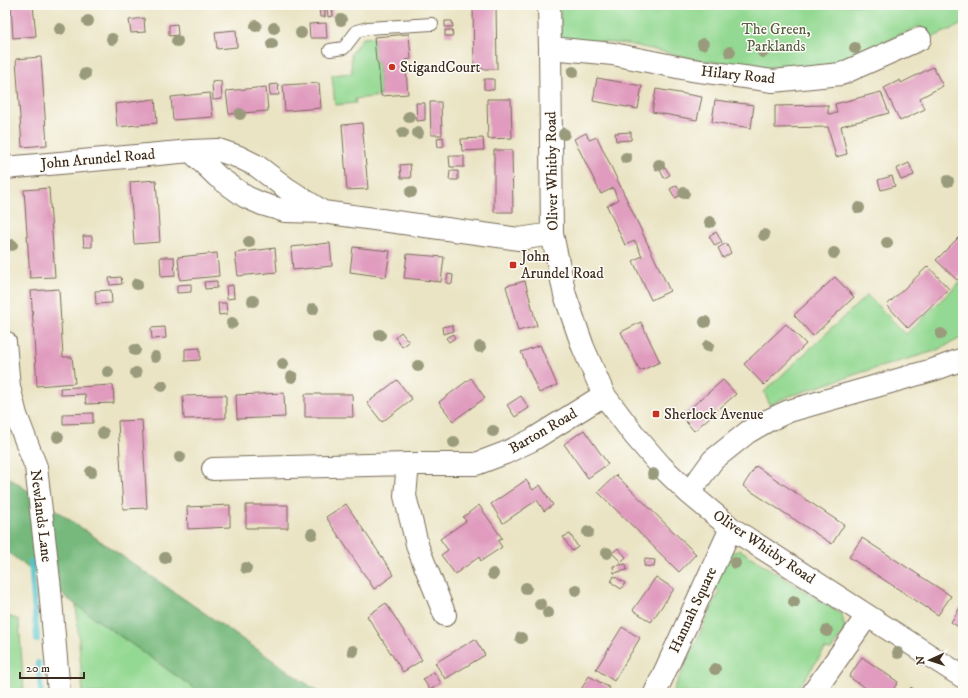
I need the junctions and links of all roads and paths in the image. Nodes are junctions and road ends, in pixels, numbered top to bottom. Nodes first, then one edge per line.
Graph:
1 (549, 5) edge
2 (432, 24) dead end
3 (920, 39) dead end
4 (550, 48) junction
5 (330, 50) dead end
6 (191, 151) junction
7 (5, 168) edge
8 (323, 212) junction
9 (552, 234) junction
10 (5, 342) edge
11 (963, 359) edge
12 (604, 395) junction
13 (408, 464) junction
14 (213, 469) dead end
15 (690, 493) junction
16 (731, 528) junction
17 (445, 615) dead end
18 (867, 616) junction
19 (963, 677) edge
20 (59, 693) edge
21 (655, 693) edge
22 (813, 693) edge

1 - 4 street, Oliver Whitby Road
2 - 5 lane
3 - 4 street, Hilary Road
4 - 9 street, Oliver Whitby Road
6 - 7 street, John Arundel Road
6 - 8 street, John Arundel Road
6 - 8 street, John Arundel Road
8 - 9 street, John Arundel Road
9 - 12 street, Oliver Whitby Road
10 - 20 street, Newlands Lane
11 - 15 street
12 - 13 street, Barton Road
12 - 15 street, Oliver Whitby Road
13 - 14 street, Barton Road
13 - 17 street
15 - 16 street, Oliver Whitby Road
16 - 18 street, Oliver Whitby Road
16 - 21 street, Hannah Square
18 - 19 street, Oliver Whitby Road
18 - 22 street

